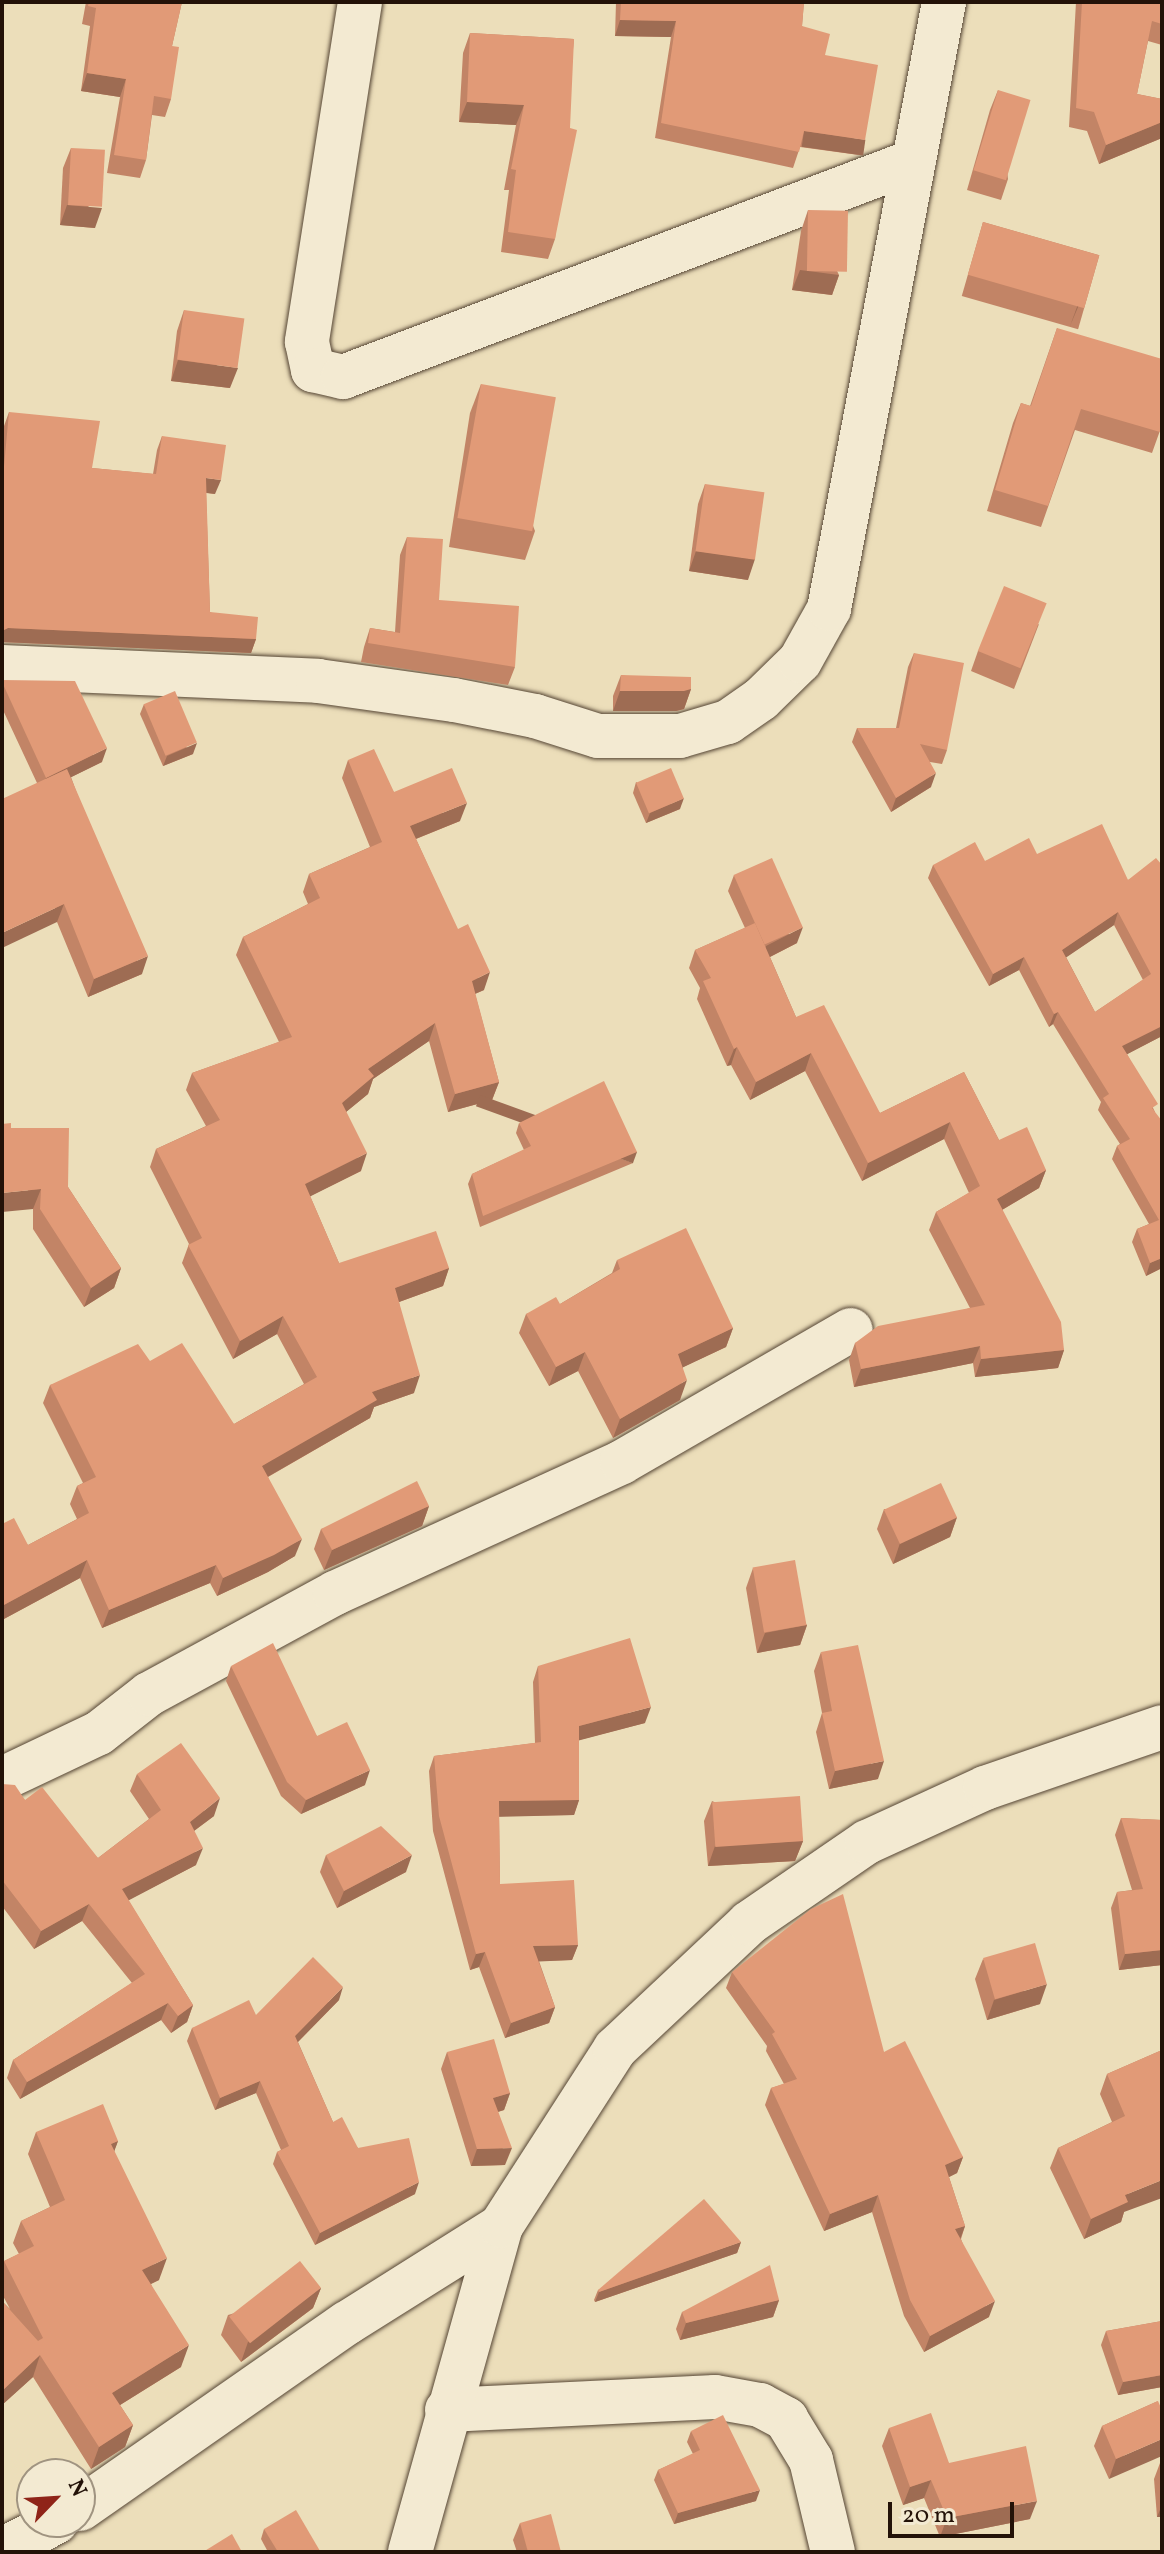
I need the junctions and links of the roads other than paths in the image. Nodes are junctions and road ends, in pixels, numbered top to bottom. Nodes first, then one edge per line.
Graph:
1 (360, 2) edge
2 (944, 2) edge
3 (914, 161) junction
4 (2, 667) edge
5 (851, 1330) dead end
6 (1162, 1727) edge
7 (2, 1779) edge
8 (501, 2226) junction
9 (447, 2410) junction
10 (96, 2498) edge
11 (25, 2538) edge
12 (2, 2550) edge
13 (410, 2552) edge
14 (833, 2552) edge

1 - 3 street
2 - 3 street
3 - 4 street
5 - 7 street
6 - 8 street
8 - 9 street
8 - 10 street
9 - 13 street
9 - 14 street
11 - 12 street

